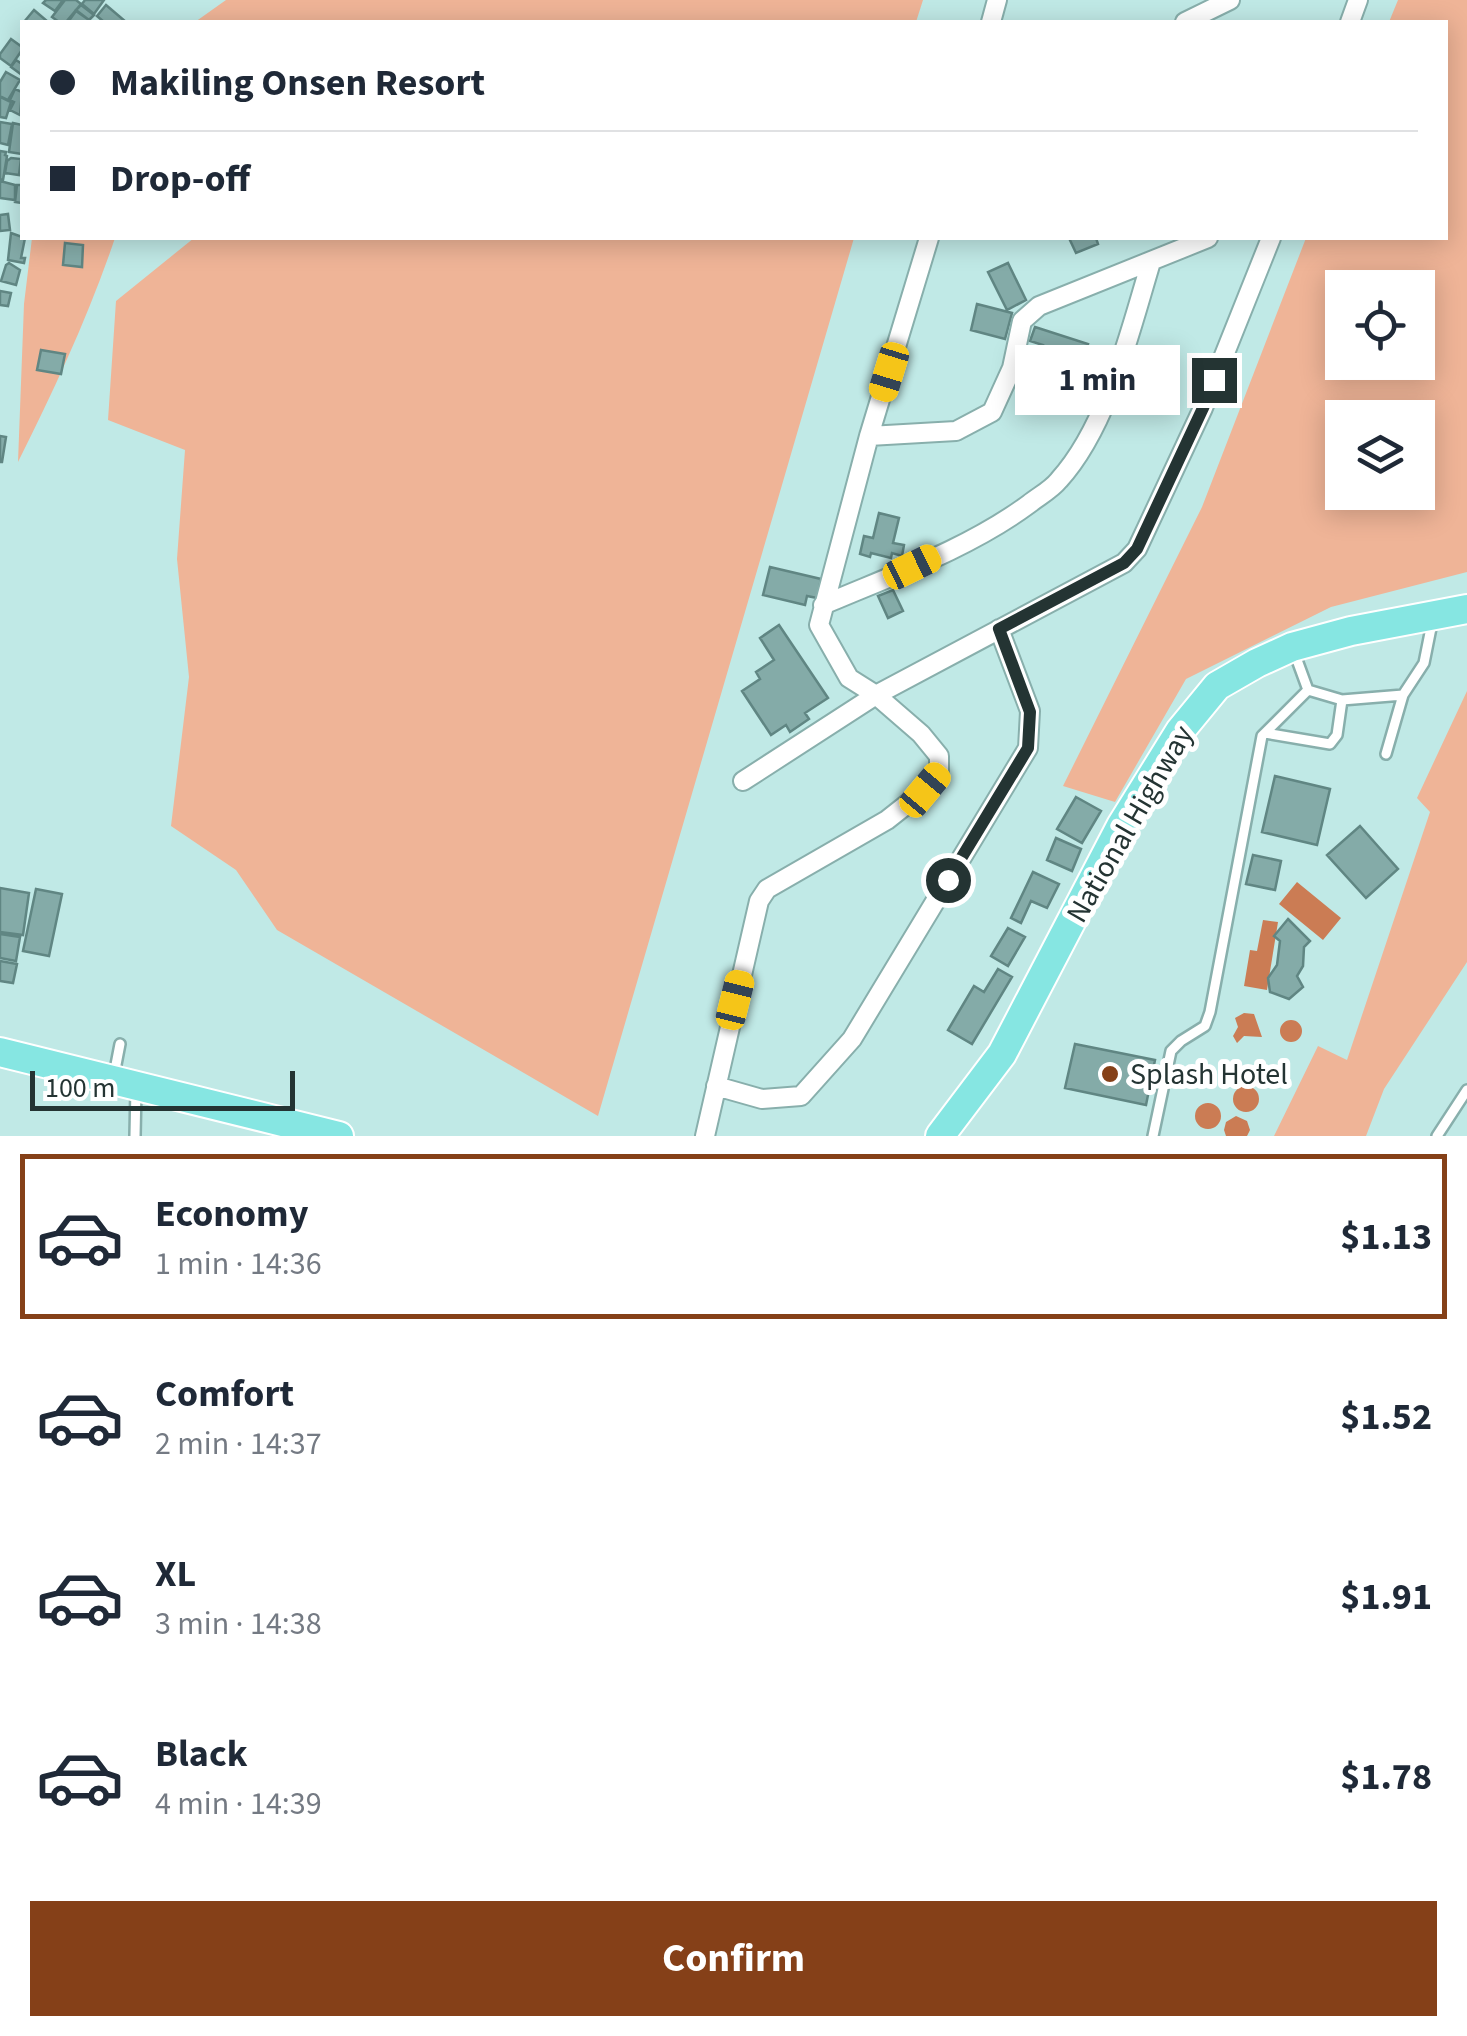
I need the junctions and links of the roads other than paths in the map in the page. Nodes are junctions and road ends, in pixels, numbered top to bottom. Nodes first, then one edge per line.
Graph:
1 (1230, 0) edge
2 (1189, 20) edge
3 (932, 240) edge
4 (1203, 240) edge
5 (1270, 240) edge
6 (1151, 262) junction
7 (869, 436) junction
8 (823, 605) junction
9 (1467, 608) edge
10 (1434, 614) junction
11 (999, 629) junction
12 (1292, 647) junction
13 (1308, 690) junction
14 (876, 695) junction
15 (1403, 695) junction
16 (1342, 700) junction
17 (1265, 733) junction
18 (1386, 754) dead end
19 (743, 781) dead end
20 (120, 1044) dead end
21 (0, 1052) edge
22 (125, 1083) junction
23 (716, 1086) junction
24 (1467, 1090) edge
25 (947, 1134) edge
26 (135, 1136) edge
27 (338, 1136) edge
28 (705, 1136) edge
29 (1154, 1136) edge
30 (1436, 1136) edge

1 - 2 street
3 - 7 street
4 - 6 street
5 - 11 street
6 - 7 street
6 - 8 street
7 - 8 street
8 - 14 street
9 - 10 main road, National Highway
10 - 12 main road, National Highway
10 - 15 lane
11 - 14 street
11 - 23 street
12 - 13 lane
12 - 25 main road, National Highway
13 - 16 lane
13 - 17 lane
14 - 19 street
14 - 23 street
15 - 16 lane
15 - 18 lane
16 - 17 lane
17 - 29 lane
20 - 22 lane
21 - 22 main road
22 - 26 lane
22 - 27 main road
23 - 28 street
24 - 30 lane

